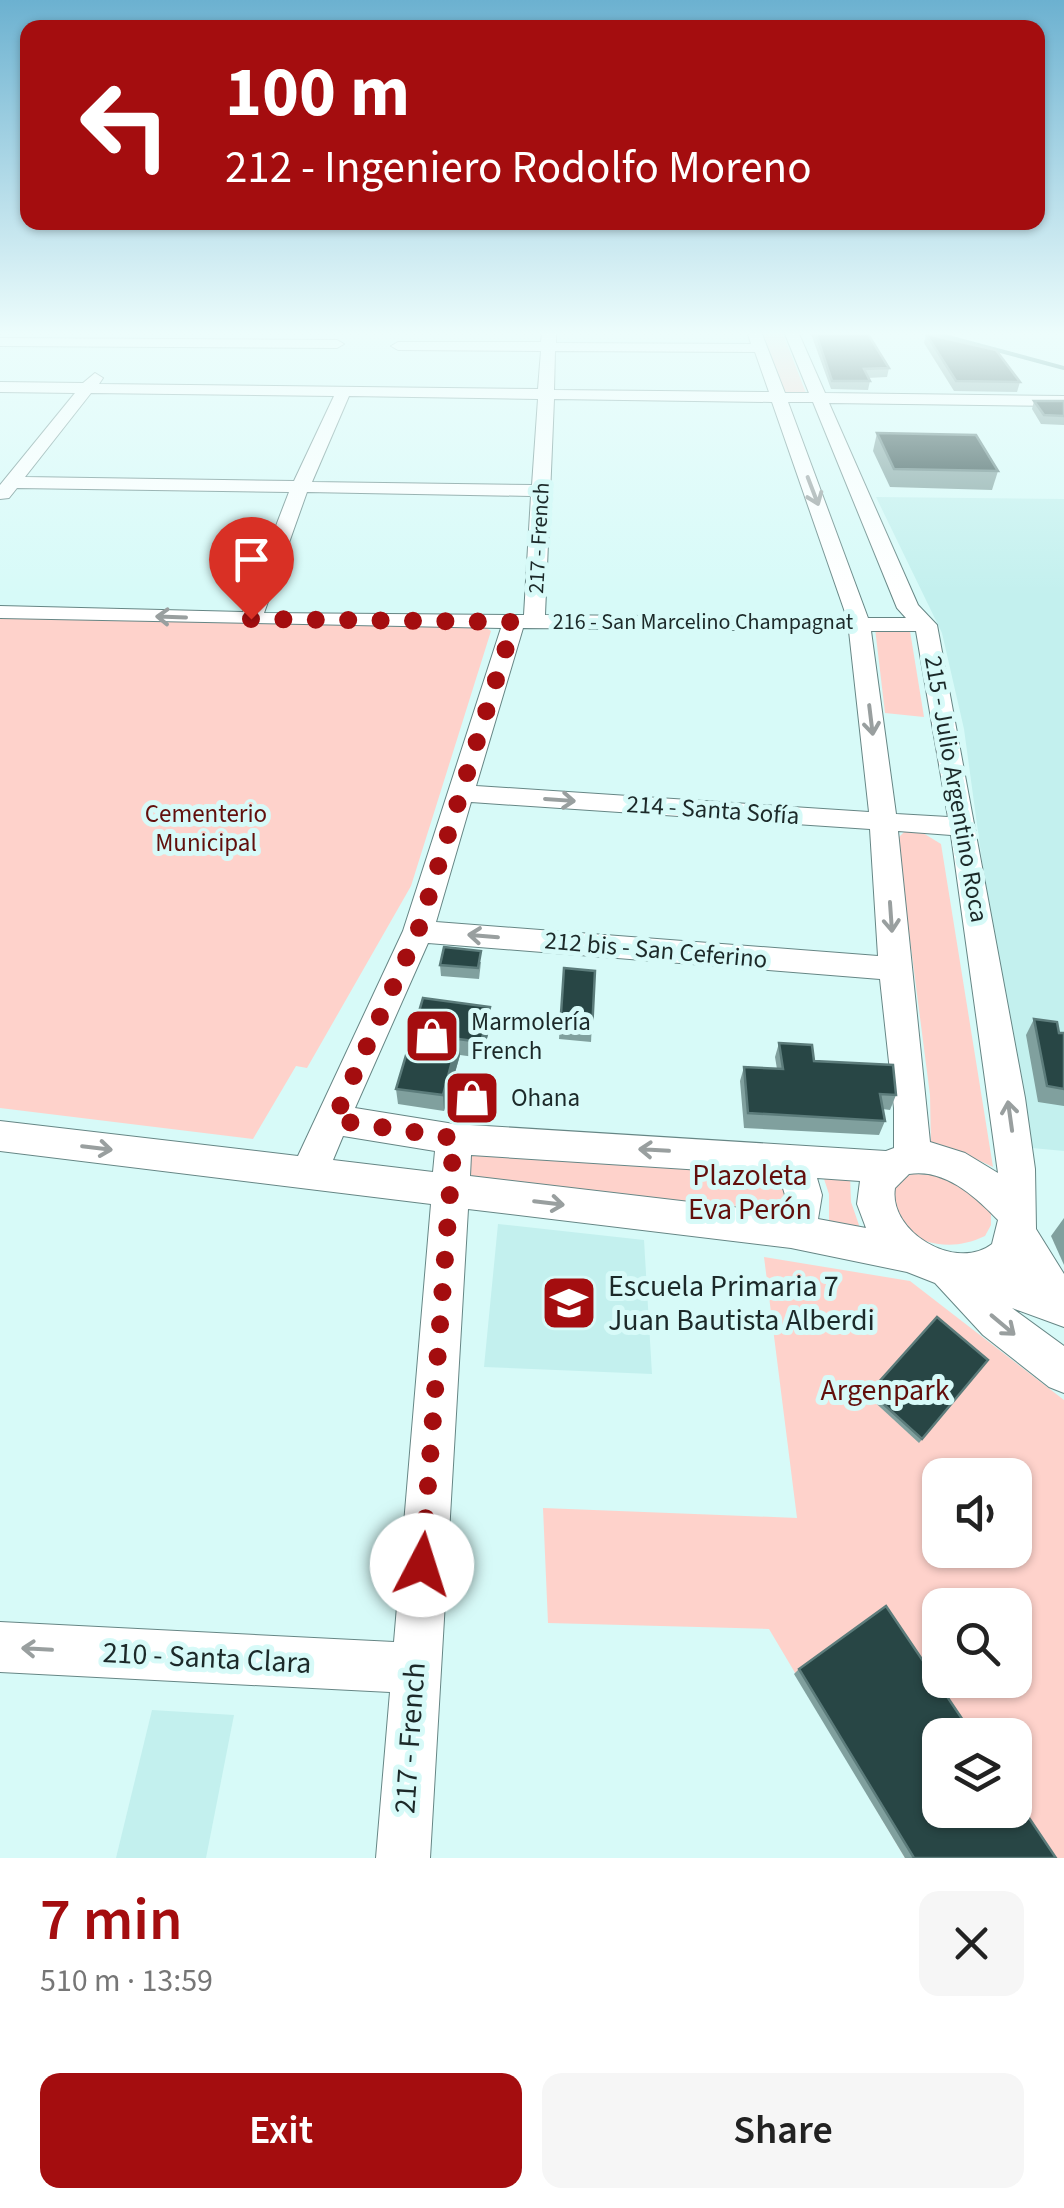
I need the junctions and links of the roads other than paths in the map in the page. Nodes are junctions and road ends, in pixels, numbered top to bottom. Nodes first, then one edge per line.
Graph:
1 (61, 421) edge
2 (330, 421) edge
3 (544, 421) edge
4 (785, 421) edge
5 (826, 421) edge
6 (0, 462) edge
7 (28, 463) junction
8 (301, 485) junction
9 (6, 489) edge
10 (542, 491) junction
11 (0, 612) edge
12 (251, 619) junction
13 (524, 622) junction
14 (859, 623) junction
15 (926, 625) junction
16 (463, 793) junction
17 (883, 820) junction
18 (963, 827) junction
19 (418, 931) junction
20 (894, 969) junction
21 (334, 1120) junction
22 (0, 1136) edge
23 (454, 1138) junction
24 (788, 1159) junction
25 (901, 1163) junction
26 (309, 1172) junction
27 (452, 1192) junction
28 (1016, 1222) junction
29 (791, 1232) junction
30 (942, 1265) junction
31 (1064, 1308) edge
32 (1064, 1372) edge
33 (0, 1648) edge
34 (414, 1668) junction
35 (403, 1858) edge

1 - 7 street
2 - 8 street
3 - 10 street, 217 - French
4 -> 14 street
5 - 15 street, 215 - Julio Argentino Roca
6 - 7 street
7 - 9 street
8 - 9 street
8 - 10 street
8 - 12 street
10 - 13 street, 217 - French
12 -> 11 street, 216 - San Marcelino Champagnat
12 - 13 street, 216 - San Marcelino Champagnat
13 - 14 street, 216 - San Marcelino Champagnat
13 - 16 street, 217 - French
14 - 15 street, 216 - San Marcelino Champagnat
14 -> 17 street
15 - 18 street, 215 - Julio Argentino Roca
16 -> 17 street, 214 - Santa Sofía
16 - 19 street, 217 - French
17 - 18 street, 214 - Santa Sofía
17 -> 20 street
28 -> 18 street, 215 - Julio Argentino Roca
20 -> 19 street, 212 bis - San Ceferino
19 - 21 street, 217 - French
20 - 25 street
21 - 23 street
21 - 26 street, 217 - French
22 -> 26 street
24 -> 23 street
23 - 27 street, 217 - French
24 - 25 street
24 - 29 street
25 - 28 street
25 - 30 street
26 - 27 street
27 -> 29 street
27 - 34 street, 217 - French
28 - 30 street
28 - 31 street, 215 - Julio Argentino Roca
29 - 30 street
30 - 31 street
30 -> 32 street
34 -> 33 street, 210 - Santa Clara
34 - 35 street, 217 - French

